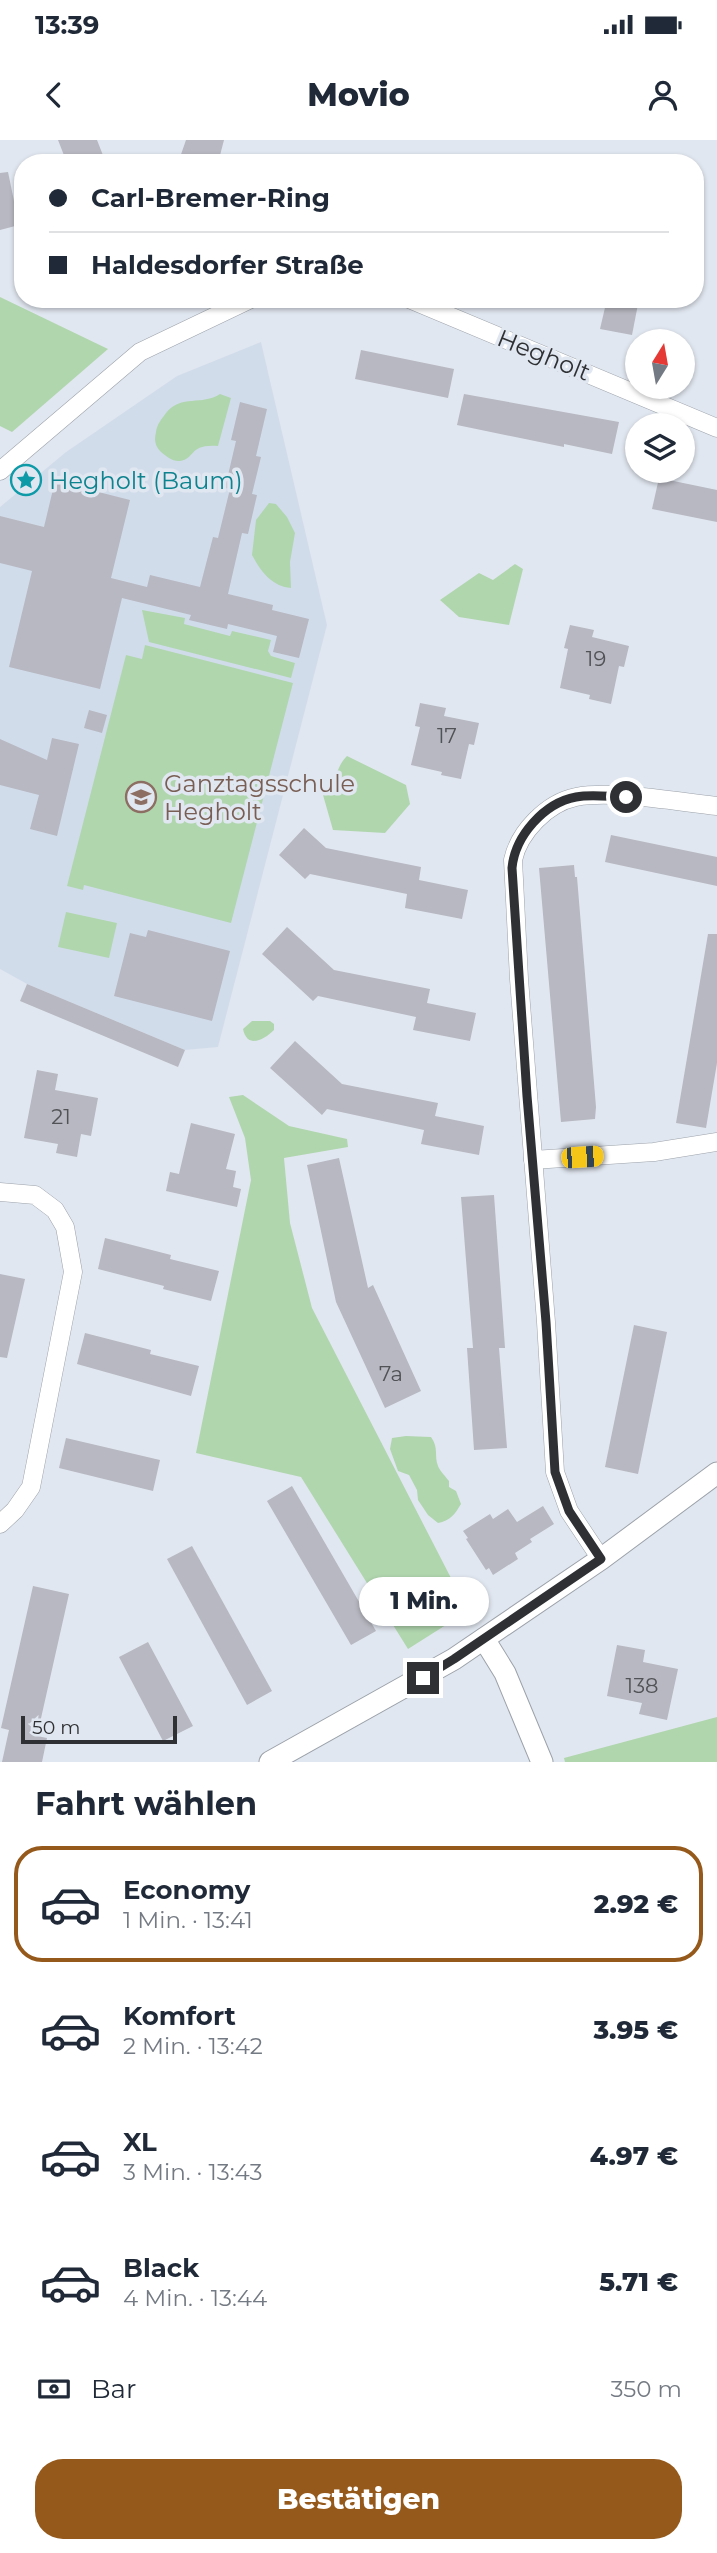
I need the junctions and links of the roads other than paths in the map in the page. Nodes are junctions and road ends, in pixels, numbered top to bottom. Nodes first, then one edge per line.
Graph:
1 (232, 308) edge
2 (430, 308) edge
3 (717, 428) edge
4 (0, 471) edge
5 (717, 806) edge
6 (717, 1142) edge
7 (533, 1160) junction
8 (0, 1192) edge
9 (717, 1473) edge
10 (0, 1524) edge
11 (601, 1559) junction
12 (484, 1639) junction
13 (270, 1762) edge
14 (542, 1762) edge

1 - 4 street
2 - 3 street, Hegholt
5 - 7 street
6 - 7 street
7 - 11 street
8 - 10 street
9 - 11 street
11 - 12 street
12 - 13 street
12 - 14 street

